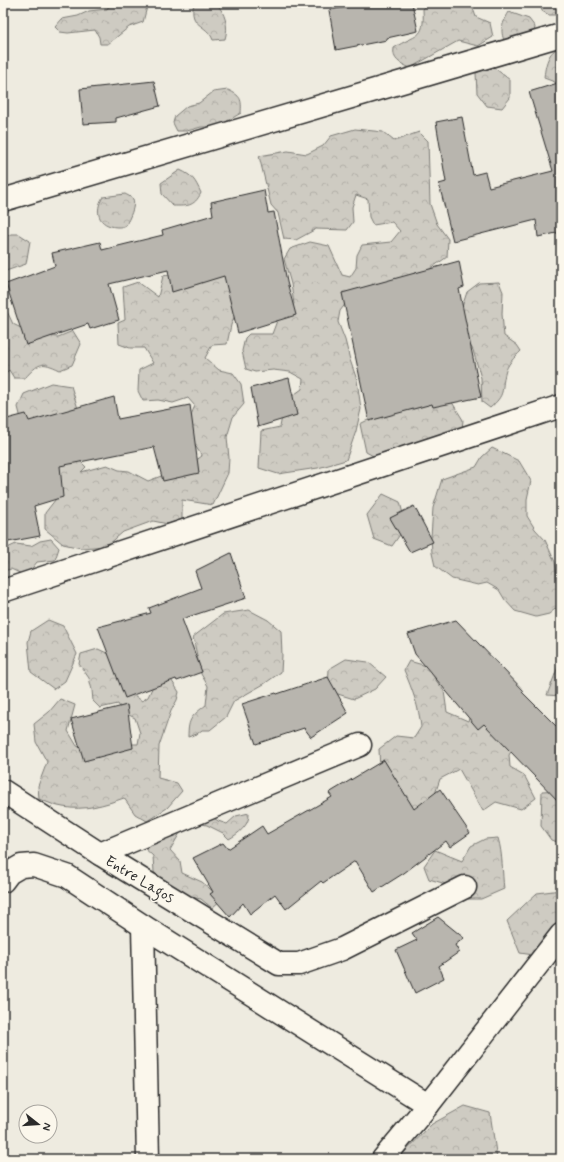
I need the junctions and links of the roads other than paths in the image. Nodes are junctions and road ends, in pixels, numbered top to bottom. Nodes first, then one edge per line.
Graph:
1 (561, 35) edge
2 (3, 200) edge
3 (561, 406) edge
4 (3, 591) edge
5 (360, 745) dead end
6 (3, 791) edge
7 (100, 854) junction
8 (3, 881) edge
9 (465, 887) dead end
10 (143, 926) junction
11 (561, 935) edge
12 (428, 1105) junction
13 (148, 1159) edge
14 (383, 1159) edge

1 - 2 street
3 - 4 street
5 - 7 street
6 - 7 street, Entre Lagos
7 - 9 street, Entre Lagos
8 - 10 street
10 - 12 street
10 - 13 street
11 - 12 street
12 - 14 street

